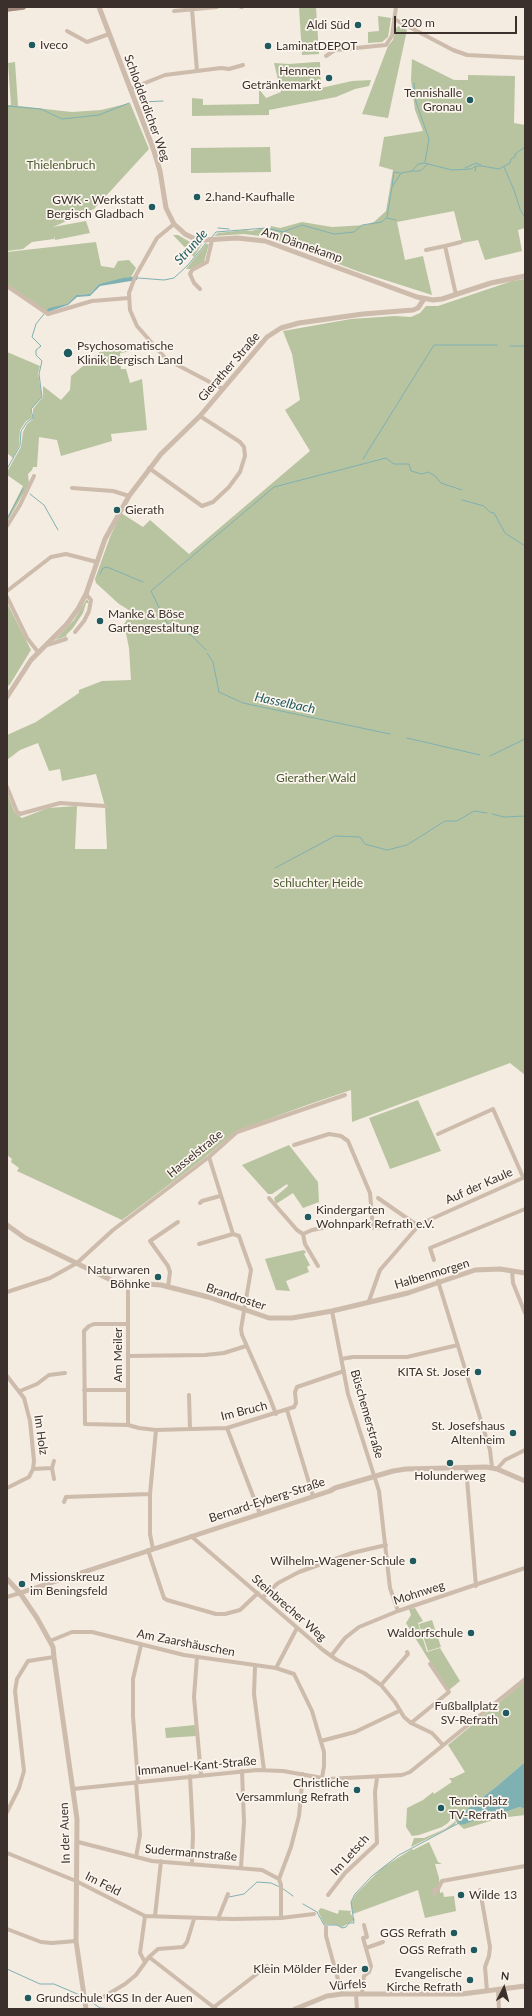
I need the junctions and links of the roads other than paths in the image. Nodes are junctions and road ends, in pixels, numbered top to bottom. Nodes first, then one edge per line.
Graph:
1 (24, 7) edge
2 (99, 7) edge
3 (217, 7) edge
4 (396, 7) edge
5 (7, 9) edge
6 (192, 9) junction
7 (174, 11) dead end
8 (394, 19) junction
9 (67, 31) dead end
10 (109, 34) junction
11 (326, 56) dead end
12 (525, 58) edge
13 (244, 65) dead end
14 (197, 72) junction
15 (130, 89) junction
16 (174, 224) junction
17 (209, 240) junction
18 (461, 242) dead end
19 (445, 246) junction
20 (426, 250) dead end
21 (525, 276) edge
22 (7, 286) edge
23 (200, 289) dead end
24 (456, 295) junction
25 (129, 298) junction
26 (424, 299) junction
27 (223, 389) junction
28 (200, 416) junction
29 (149, 468) junction
30 (34, 476) dead end
31 (72, 488) dead end
32 (129, 496) junction
33 (7, 526) edge
34 (97, 562) junction
35 (7, 591) edge
36 (86, 594) junction
37 (7, 597) edge
38 (75, 632) dead end
39 (66, 639) dead end
40 (44, 645) junction
41 (38, 652) junction
42 (7, 697) edge
43 (7, 787) edge
44 (105, 806) dead end
45 (345, 1095) dead end
46 (438, 1134) dead end
47 (294, 1145) dead end
48 (209, 1158) junction
49 (524, 1177) edge
50 (220, 1196) junction
51 (269, 1198) dead end
52 (378, 1198) dead end
53 (200, 1203) dead end
54 (525, 1209) edge
55 (410, 1221) junction
56 (178, 1222) dead end
57 (420, 1224) junction
58 (7, 1225) edge
59 (373, 1228) junction
60 (234, 1234) junction
61 (303, 1234) junction
62 (199, 1244) dead end
63 (434, 1260) dead end
64 (77, 1263) junction
65 (318, 1266) dead end
66 (512, 1271) junction
67 (525, 1273) edge
68 (438, 1281) junction
69 (128, 1284) junction
70 (168, 1287) junction
71 (7, 1292) edge
72 (369, 1302) junction
73 (244, 1310) junction
74 (332, 1310) junction
75 (525, 1313) edge
76 (128, 1324) junction
77 (458, 1345) junction
78 (246, 1346) junction
79 (128, 1356) junction
80 (341, 1359) junction
81 (344, 1371) junction
82 (64, 1373) dead end
83 (7, 1376) edge
84 (84, 1390) junction
85 (128, 1390) junction
86 (20, 1391) junction
87 (189, 1395) dead end
88 (287, 1410) junction
89 (276, 1414) junction
90 (128, 1425) junction
91 (227, 1428) junction
92 (156, 1430) junction
93 (190, 1430) junction
94 (525, 1450) edge
95 (54, 1461) dead end
96 (52, 1468) junction
97 (466, 1468) junction
98 (495, 1468) junction
99 (33, 1469) junction
100 (375, 1475) junction
101 (54, 1479) dead end
102 (525, 1481) edge
103 (7, 1488) edge
104 (150, 1494) junction
105 (313, 1496) junction
106 (64, 1502) dead end
107 (260, 1514) junction
108 (191, 1536) junction
109 (386, 1545) junction
110 (150, 1550) junction
111 (525, 1568) edge
112 (7, 1579) edge
113 (476, 1586) junction
114 (20, 1592) junction
115 (258, 1593) junction
116 (7, 1597) edge
117 (264, 1597) junction
118 (398, 1610) junction
119 (296, 1628) junction
120 (50, 1641) junction
121 (141, 1645) junction
122 (406, 1652) dead end
123 (331, 1656) junction
124 (54, 1657) junction
125 (197, 1657) junction
126 (430, 1664) dead end
127 (255, 1666) junction
128 (276, 1668) junction
129 (525, 1679) edge
130 (382, 1685) junction
131 (400, 1711) junction
132 (411, 1723) junction
133 (321, 1742) junction
134 (443, 1745) junction
135 (264, 1770) junction
136 (242, 1772) junction
137 (303, 1774) junction
138 (201, 1775) junction
139 (190, 1776) junction
140 (322, 1778) junction
141 (377, 1778) junction
142 (137, 1782) junction
143 (73, 1789) junction
144 (7, 1812) edge
145 (78, 1842) junction
146 (7, 1853) edge
147 (136, 1857) junction
148 (160, 1861) junction
149 (192, 1863) junction
150 (525, 1866) edge
151 (241, 1867) junction
152 (279, 1879) junction
153 (76, 1881) junction
154 (480, 1890) dead end
155 (228, 1894) dead end
156 (435, 1894) dead end
157 (328, 1895) dead end
158 (314, 1914) dead end
159 (145, 1916) junction
160 (155, 1916) junction
161 (281, 1918) junction
162 (194, 1919) junction
163 (218, 1919) junction
164 (364, 1925) dead end
165 (326, 1927) dead end
166 (7, 1929) edge
167 (76, 1941) junction
168 (383, 1942) dead end
169 (366, 1948) junction
170 (149, 1958) junction
171 (145, 1962) junction
172 (267, 1966) dead end
173 (525, 1986) edge
174 (498, 1990) junction
175 (487, 1992) junction
176 (362, 1993) junction
177 (342, 1994) junction
178 (356, 1994) junction
179 (85, 1997) junction
180 (215, 2008) edge
181 (86, 2009) edge
182 (295, 2009) edge
183 (357, 2009) edge
184 (499, 2009) edge

1 - 5 main road
2 - 10 street, Schlodderdicher Weg
3 - 6 street
4 - 8 street
6 - 7 street
6 - 14 street
8 - 11 street
8 - 12 street
9 - 10 street
10 - 15 street, Schlodderdicher Weg
13 - 14 street
14 - 15 street
15 - 16 street, Schlodderdicher Weg
16 - 17 street, Am Dännekamp
16 - 25 street
17 - 23 street
17 - 26 street, Am Dännekamp
18 - 19 street
19 - 20 street
19 - 24 street
21 - 24 street
22 - 25 street
24 - 26 street
25 - 27 street
26 - 27 street, Gierather Straße
27 - 28 street, Gierather Straße
28 - 29 street, Gierather Straße
28 - 29 street
29 - 32 street, Gierather Straße
30 - 33 street
31 - 32 street
32 - 34 street, Gierather Straße
34 - 35 street
34 - 36 street, Gierather Straße
36 - 38 street, Gierather Straße
36 - 40 street, Gierather Straße
37 - 41 street
39 - 40 street
40 - 41 street, Gierather Straße
41 - 42 street, Gierather Straße
43 - 44 street
45 - 48 street, Hasselstraße
46 - 49 street, Auf der Kaule
47 - 59 street
48 - 50 street
48 - 64 street, Hasselstraße
49 - 57 street, Auf der Kaule
50 - 53 street
50 - 60 street
51 - 61 street
52 - 55 street
54 - 63 street
55 - 57 street
55 - 59 street
56 - 70 street
57 - 72 street, Auf der Kaule
58 - 64 street, Brandroster
59 - 61 street
60 - 62 street
60 - 73 street
61 - 65 street
64 - 69 street, Brandroster
64 - 71 street, Hasselstraße
66 - 67 street, Halbenmorgen
66 - 68 street, Halbenmorgen
66 - 75 street
68 - 72 street, Halbenmorgen
68 - 77 street
69 - 70 street, Brandroster
69 - 76 street, Am Meiler
70 - 73 street, Brandroster
72 - 74 street, Brandroster
73 - 74 street, Brandroster
73 - 78 street
74 - 80 street, Büschemerstraße
76 - 79 street, Am Meiler
76 - 84 street
77 - 80 street
77 - 98 street
78 - 79 street
78 - 89 street
79 - 85 street, Am Meiler
80 - 81 street, Büschemerstraße
81 - 88 street
81 - 100 street, Büschemerstraße
82 - 86 street
83 - 86 street, Im Holz
84 - 85 street
84 - 90 street, Im Bruch
85 - 90 street, Am Meiler
86 - 99 street, Im Holz
87 - 93 street
88 - 89 street, Im Bruch
88 - 105 street
89 - 91 street, Im Bruch
90 - 92 street, Im Bruch
91 - 93 street, Im Bruch
91 - 107 street
92 - 93 street, Im Bruch
92 - 104 street
94 - 98 street
95 - 96 street
96 - 99 street
96 - 101 street
97 - 98 street, Bernard-Eyberg-Straße
97 - 100 street, Bernard-Eyberg-Straße
97 - 113 street
98 - 102 street, Bernard-Eyberg-Straße
99 - 103 street, Im Holz
100 - 105 street, Bernard-Eyberg-Straße
100 - 109 street, Büschemerstraße
104 - 106 street
104 - 110 street
105 - 107 street, Bernard-Eyberg-Straße
107 - 108 street, Bernard-Eyberg-Straße
108 - 110 street, Bernard-Eyberg-Straße
108 - 115 street, Steinbrecher Weg
109 - 117 street
109 - 118 street, Büschemerstraße
110 - 114 street, Bernard-Eyberg-Straße
110 - 115 street
111 - 113 street, Mohnweg
112 - 114 street, In der Auen
113 - 118 street, Mohnweg
114 - 116 street
114 - 120 street, In der Auen
115 - 117 street, Steinbrecher Weg
117 - 119 street, Steinbrecher Weg
118 - 123 street, Mohnweg
119 - 123 street, Steinbrecher Weg
119 - 128 street
120 - 121 street, Am Zaarshäuschen
120 - 124 street, In der Auen
121 - 125 street, Am Zaarshäuschen
121 - 142 street
122 - 130 street
123 - 130 street, Steinbrecher Weg
124 - 143 street, In der Auen
124 - 144 street
125 - 127 street, Am Zaarshäuschen
125 - 138 street
126 - 132 street
127 - 128 street, Am Zaarshäuschen
127 - 135 street
128 - 133 street, Am Zaarshäuschen
129 - 134 street, Immanuel-Kant-Straße
130 - 131 street, Steinbrecher Weg
131 - 132 street, Steinbrecher Weg
131 - 133 street
132 - 134 street, Steinbrecher Weg
133 - 140 street, Am Zaarshäuschen
134 - 141 street, Immanuel-Kant-Straße
135 - 136 street, Immanuel-Kant-Straße
135 - 137 street, Immanuel-Kant-Straße
136 - 138 street, Immanuel-Kant-Straße
136 - 151 street
137 - 140 street, Immanuel-Kant-Straße
137 - 152 street
138 - 139 street, Immanuel-Kant-Straße
139 - 142 street, Immanuel-Kant-Straße
139 - 149 street
140 - 141 street, Immanuel-Kant-Straße
141 - 157 street, Im Letsch
142 - 143 street, Immanuel-Kant-Straße
142 - 147 street
143 - 145 street, In der Auen
145 - 147 street, Sudermannstraße
145 - 153 street, In der Auen
146 - 153 street, Im Feld
147 - 148 street, Sudermannstraße
148 - 149 street, Sudermannstraße
148 - 160 street
149 - 151 street, Sudermannstraße
150 - 156 street
151 - 152 street, Sudermannstraße
152 - 161 street
153 - 159 street, Im Feld
153 - 167 street, In der Auen
154 - 175 street
155 - 163 street
158 - 161 street, Im Feld
159 - 160 street, Im Feld
159 - 171 street
160 - 162 street, Im Feld
161 - 163 street, Im Feld
162 - 163 street, Im Feld
162 - 170 street
164 - 169 street
165 - 177 street
166 - 167 street
167 - 179 street, In der Auen
168 - 169 street
169 - 176 street
170 - 171 street
170 - 180 street
171 - 179 street
172 - 180 street
173 - 174 street, Vürfels
174 - 175 street, Vürfels
174 - 184 street
175 - 176 street, Vürfels
176 - 178 street, Vürfels
177 - 178 street, Vürfels
177 - 182 street, Vürfels
178 - 183 street
179 - 181 street, In der Auen

